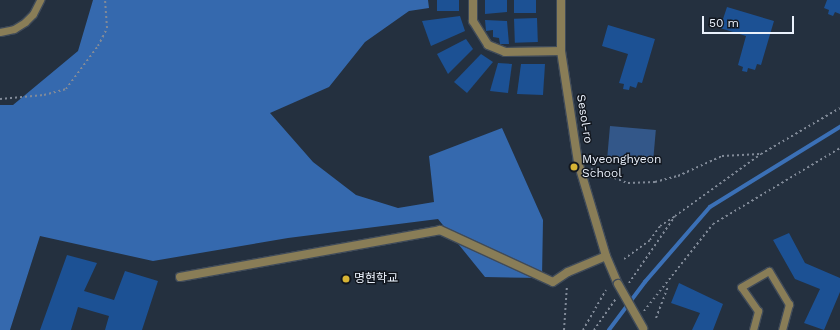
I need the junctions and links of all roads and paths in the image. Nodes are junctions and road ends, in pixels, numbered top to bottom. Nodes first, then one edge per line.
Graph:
1 (40, 0) edge
2 (105, 0) edge
3 (473, 0) edge
4 (561, 0) edge
5 (0, 32) edge
6 (561, 51) junction
7 (0, 99) edge
8 (840, 108) edge
9 (840, 148) edge
10 (761, 154) junction
11 (591, 169) dead end
12 (675, 216) junction
13 (606, 256) junction
14 (624, 259) dead end
15 (180, 277) dead end
16 (573, 281) dead end
17 (622, 286) junction
18 (668, 287) dead end
19 (606, 290) dead end
20 (621, 293) dead end
21 (642, 313) dead end
22 (656, 318) dead end
23 (643, 329) edge
24 (564, 330) edge
25 (583, 330) edge
26 (594, 330) edge
27 (753, 330) edge
28 (782, 330) edge

1 - 5 lane
2 - 7 path
3 - 6 street
4 - 6 street, Sesol-ro
6 - 13 street, Sesol-ro
8 - 10 path
9 - 21 path
10 - 11 path
10 - 12 path
12 - 14 path
12 - 17 path
13 - 15 street
13 - 17 street, Sesol-ro
16 - 24 path
17 - 23 street, Sesol-ro, bridge
18 - 22 path
19 - 25 path
20 - 26 path
27 - 28 lane

